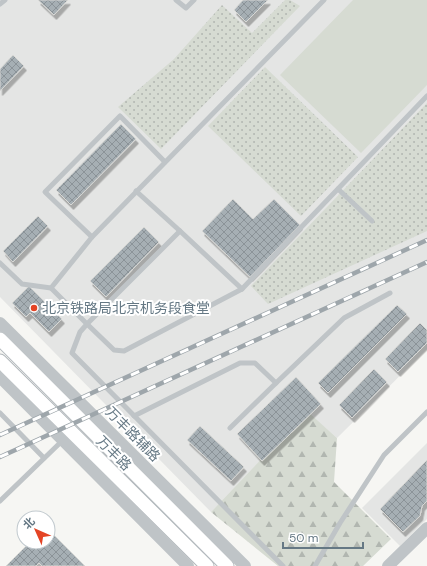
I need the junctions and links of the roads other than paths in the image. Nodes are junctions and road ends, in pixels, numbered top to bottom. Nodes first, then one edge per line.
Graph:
1 (4, 0) edge
2 (176, 0) edge
3 (194, 0) edge
4 (324, 0) edge
5 (0, 4) edge
6 (427, 96) edge
7 (165, 162) junction
8 (338, 189) junction
9 (136, 191) junction
10 (372, 221) dead end
11 (180, 231) junction
12 (92, 237) junction
13 (0, 263) edge
14 (51, 288) junction
15 (242, 289) junction
16 (390, 293) dead end
17 (0, 322) edge
18 (87, 324) junction
19 (0, 339) edge
20 (0, 361) edge
21 (0, 377) edge
22 (276, 383) junction
23 (427, 412) edge
24 (0, 413) edge
25 (134, 416) junction
26 (230, 428) dead end
27 (63, 440) junction
28 (44, 458) junction
29 (0, 501) edge
30 (427, 528) edge
31 (188, 566) edge
32 (206, 566) edge
33 (227, 566) edge
34 (245, 566) edge
35 (283, 566) edge
36 (315, 566) edge
37 (388, 566) edge

1 - 5 lane
2 - 3 lane
4 - 7 lane
6 - 8 lane
7 - 9 lane
7 - 12 lane
8 - 10 lane
8 - 15 lane
9 - 11 lane
9 - 12 lane
11 - 15 lane
11 - 18 lane
12 - 14 lane
13 - 14 lane
14 - 18 lane
15 - 18 lane
16 - 22 lane
17 - 34 street, 万丰路辅路
18 - 25 lane
19 - 33 main road, 万丰路
20 - 32 main road, 万丰路
21 - 27 street
22 - 25 lane
22 - 26 lane
23 - 36 lane
24 - 28 lane
25 - 35 lane
27 - 28 lane
27 - 31 street
28 - 29 lane
30 - 37 street

